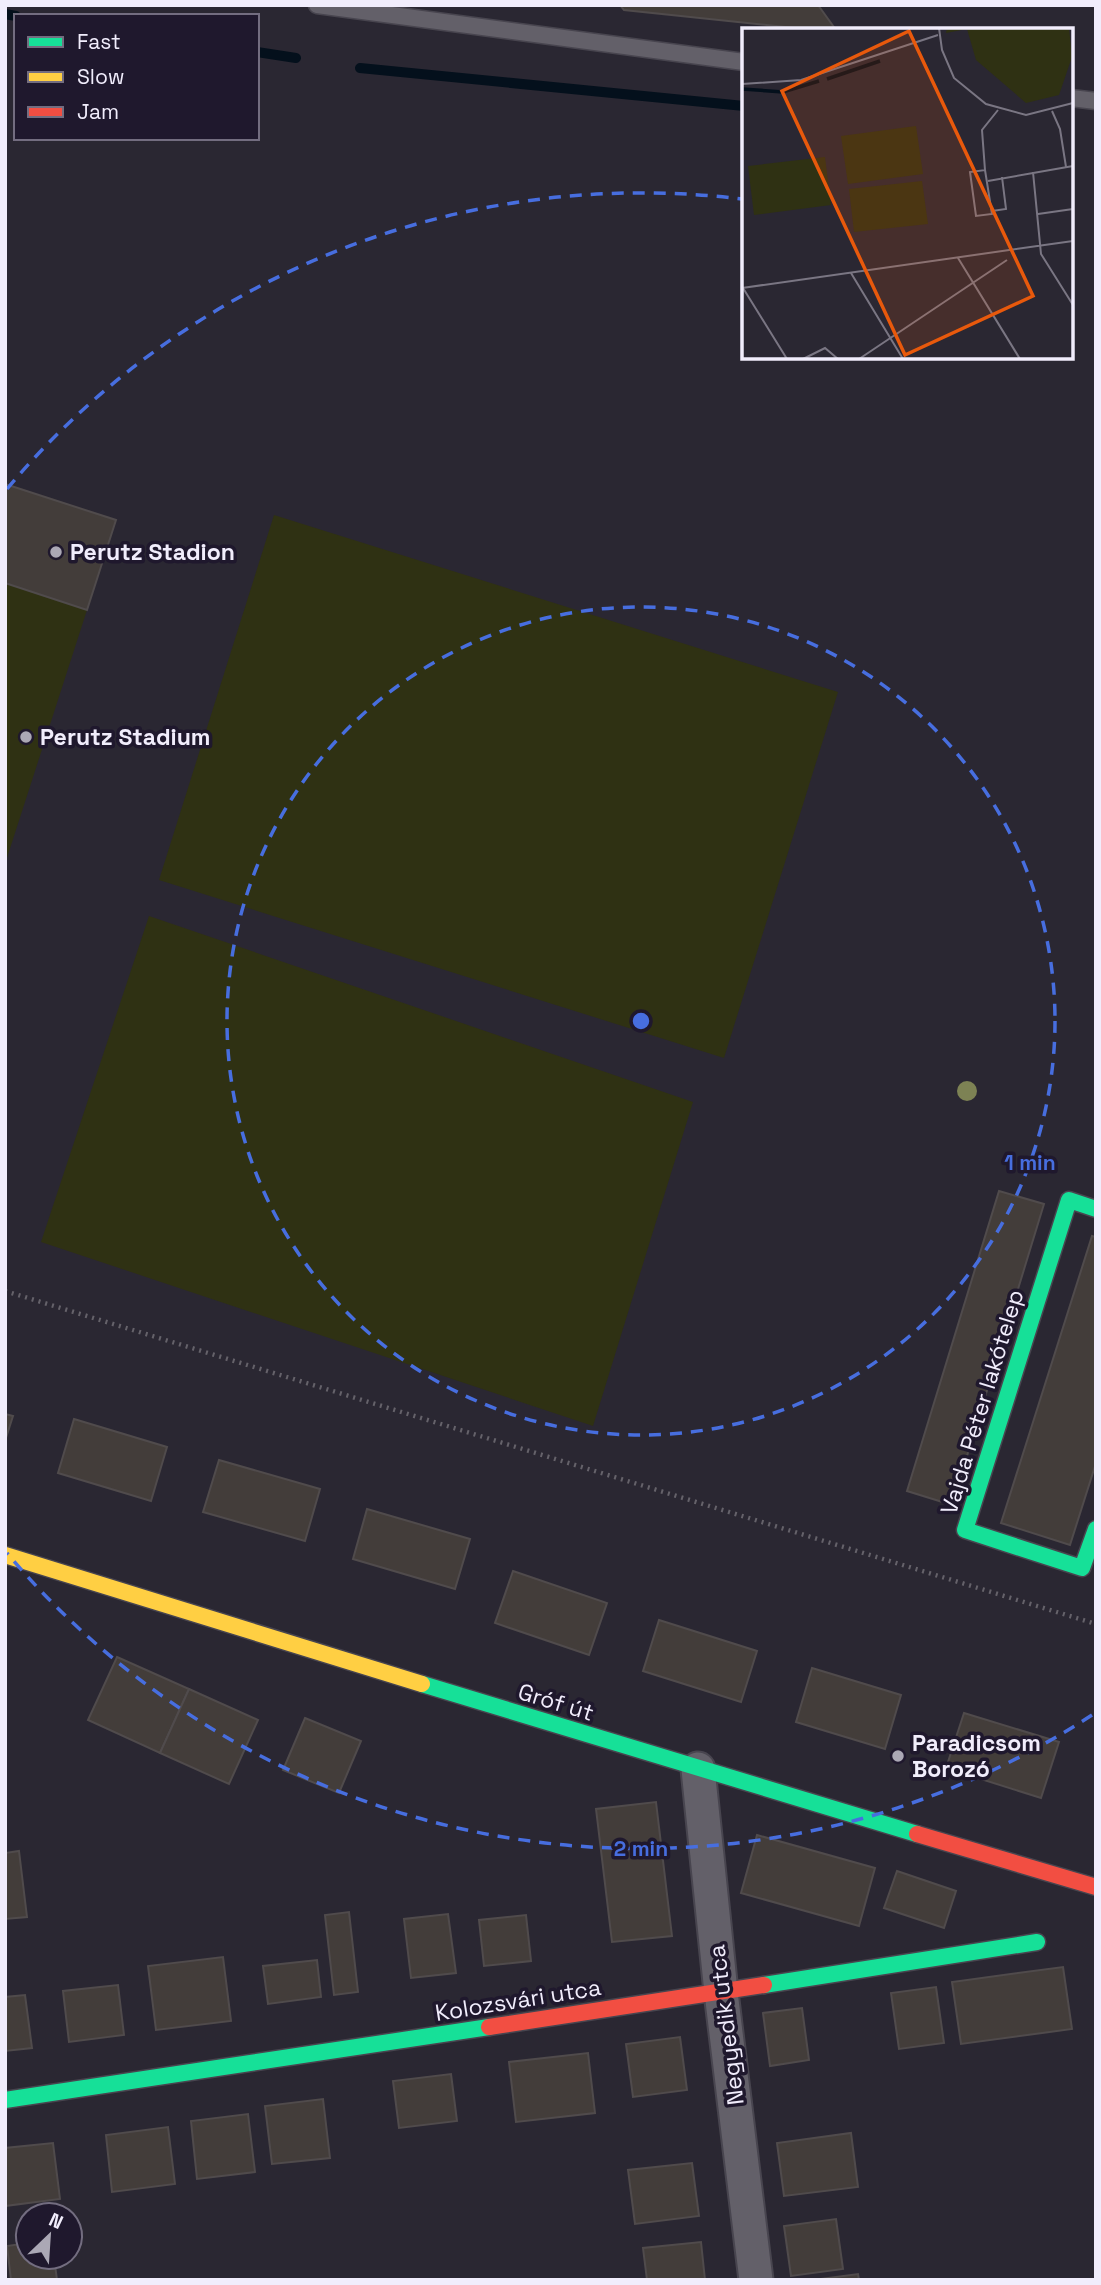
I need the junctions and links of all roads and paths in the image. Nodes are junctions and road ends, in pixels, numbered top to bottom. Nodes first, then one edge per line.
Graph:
1 (317, 5) edge
2 (742, 62) edge
3 (1073, 98) edge
4 (1096, 101) edge
5 (1096, 1209) edge
6 (5, 1291) edge
7 (1094, 1539) edge
8 (5, 1555) edge
9 (1096, 1624) edge
10 (698, 1769) junction
11 (1096, 1887) edge
12 (1037, 1942) dead end
13 (721, 1992) junction
14 (5, 2100) edge
15 (756, 2280) edge

1 - 2 lane
3 - 4 lane
5 - 7 street, Vajda Péter lakótelep
6 - 9 path
8 - 10 street, Gróf út
10 - 11 street, Gróf út
10 - 13 street, Negyedik utca
12 - 13 street, Kolozsvári utca
13 - 14 street, Kolozsvári utca
13 - 15 street, Negyedik utca

